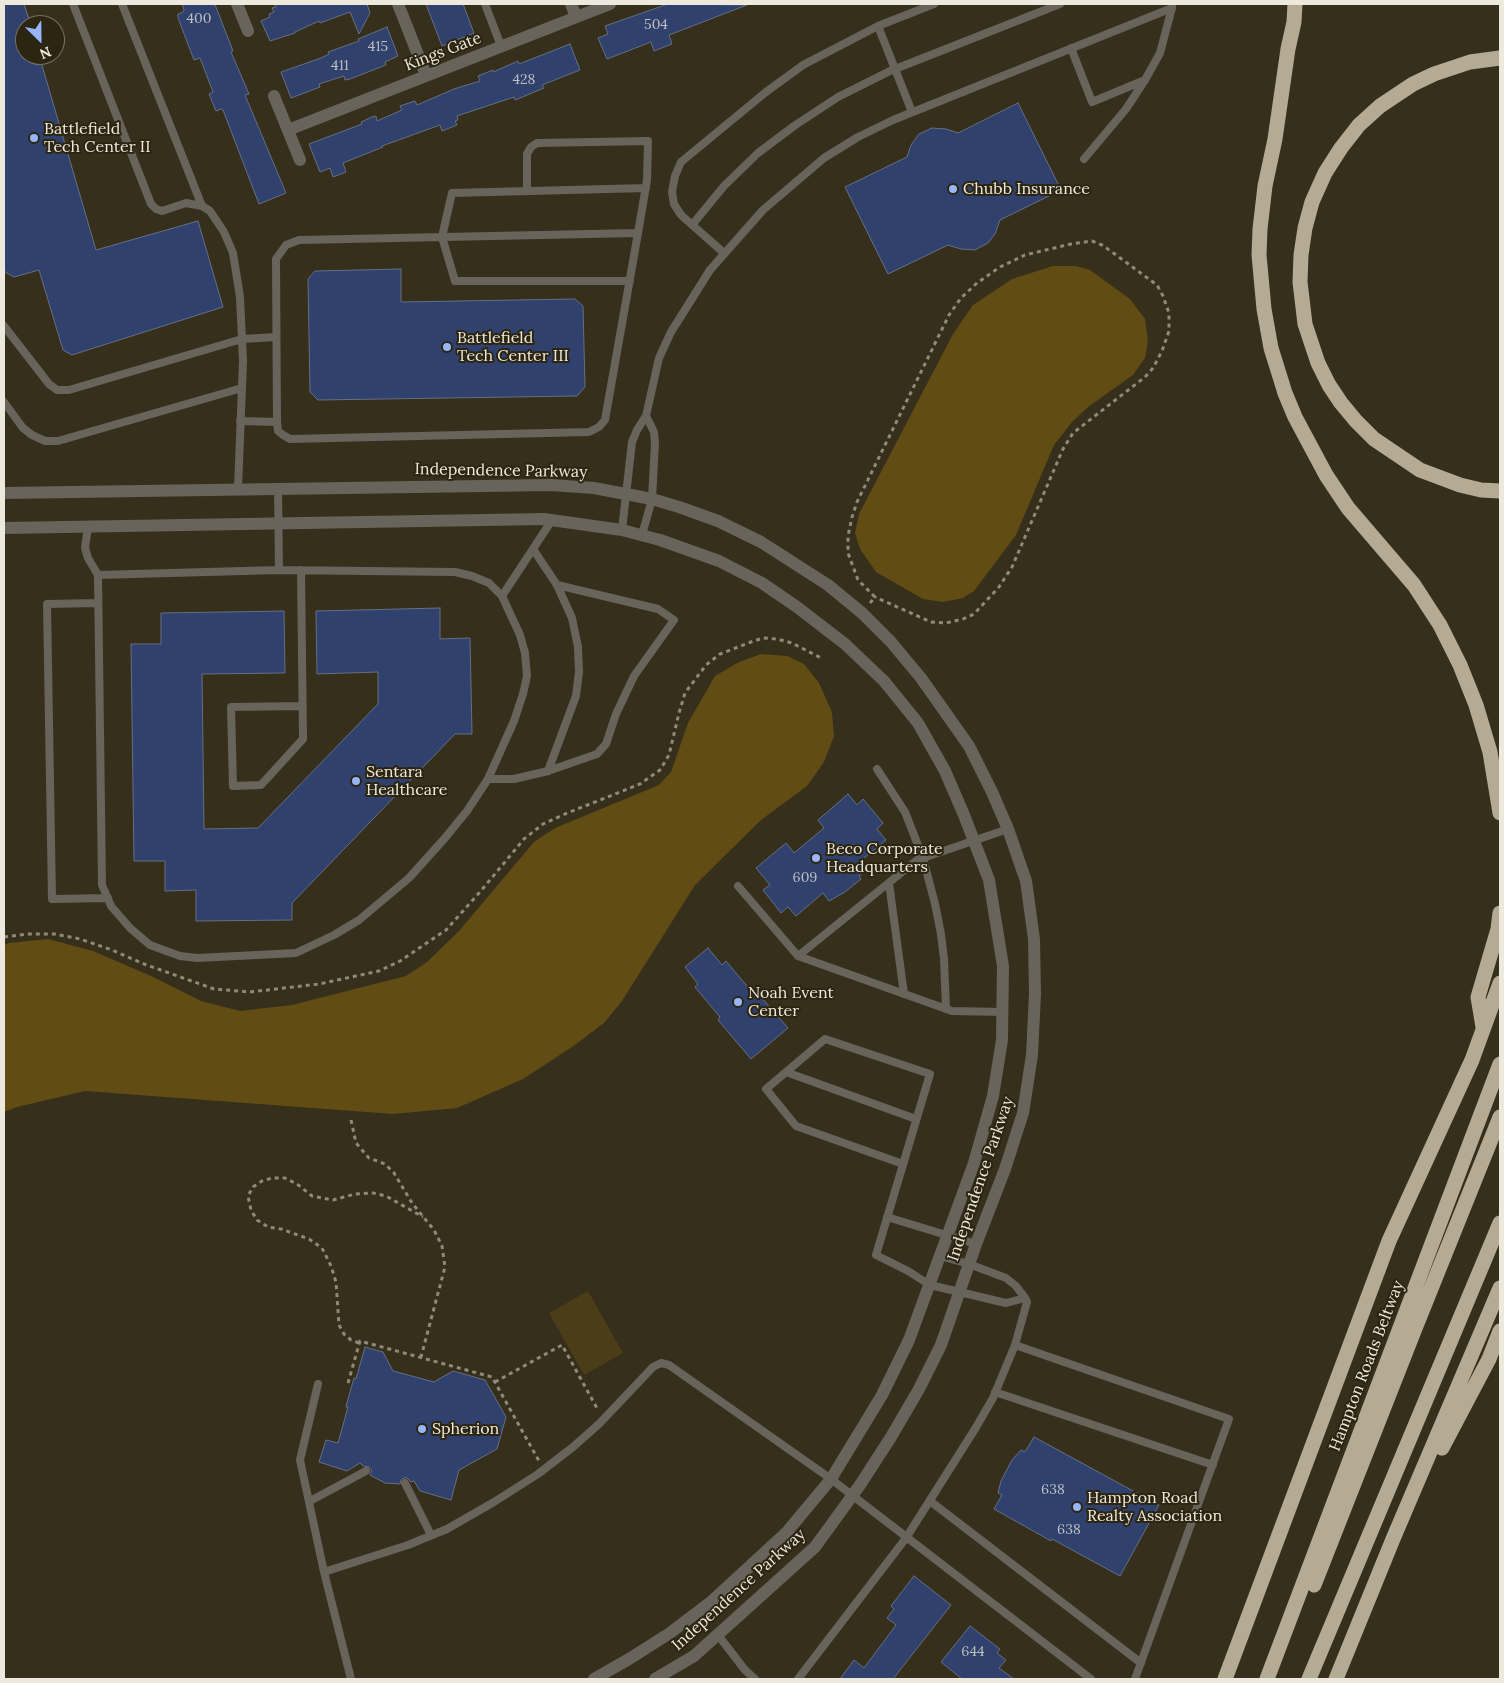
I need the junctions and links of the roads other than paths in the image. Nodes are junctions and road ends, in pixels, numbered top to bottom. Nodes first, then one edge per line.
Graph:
1 (73, 4) edge
2 (122, 4) edge
3 (237, 4) edge
4 (398, 4) edge
5 (485, 4) edge
6 (571, 4) edge
7 (610, 4) edge
8 (934, 4) edge
9 (1060, 4) edge
10 (1295, 4) edge
11 (1172, 6) edge
12 (576, 17) junction
13 (878, 26) junction
14 (248, 31) dead end
15 (501, 46) junction
16 (1071, 48) junction
17 (1500, 58) edge
18 (895, 69) junction
19 (426, 75) junction
20 (1146, 80) junction
21 (274, 96) dead end
22 (912, 112) junction
23 (288, 130) junction
24 (1084, 159) dead end
25 (300, 160) dead end
26 (646, 188) junction
27 (527, 191) junction
28 (202, 206) junction
29 (692, 225) junction
30 (638, 233) junction
31 (442, 237) junction
32 (724, 253) junction
33 (630, 281) junction
34 (4, 326) edge
35 (276, 337) junction
36 (242, 339) junction
37 (242, 388) junction
38 (4, 402) edge
39 (646, 416) junction
40 (240, 421) junction
41 (276, 422) junction
42 (278, 488) junction
43 (238, 489) junction
44 (1500, 491) edge
45 (4, 493) edge
46 (626, 494) junction
47 (652, 499) junction
48 (552, 520) junction
49 (279, 524) junction
50 (88, 527) junction
51 (4, 528) edge
52 (622, 530) junction
53 (642, 535) junction
54 (533, 549) junction
55 (279, 570) junction
56 (301, 570) junction
57 (98, 575) junction
58 (557, 585) junction
59 (502, 596) junction
60 (98, 602) junction
61 (303, 706) junction
62 (877, 769) dead end
63 (548, 771) junction
64 (488, 779) junction
65 (1500, 813) edge
66 (1008, 829) junction
67 (974, 841) junction
68 (923, 858) junction
69 (888, 883) junction
70 (738, 886) dead end
71 (108, 898) junction
72 (1500, 913) edge
73 (798, 956) junction
74 (1500, 983) edge
75 (904, 994) junction
76 (946, 1009) junction
77 (1002, 1012) junction
78 (1483, 1029) junction
79 (1500, 1064) edge
80 (786, 1072) junction
81 (1500, 1117) edge
82 (916, 1118) junction
83 (903, 1164) junction
84 (887, 1217) junction
85 (1500, 1223) edge
86 (948, 1235) junction
87 (976, 1244) junction
88 (940, 1256) junction
89 (969, 1264) junction
90 (930, 1285) junction
91 (1500, 1288) edge
92 (959, 1292) junction
93 (1025, 1298) junction
94 (1500, 1331) edge
95 (1015, 1345) junction
96 (318, 1384) dead end
97 (995, 1392) junction
98 (1213, 1465) junction
99 (366, 1471) dead end
100 (831, 1479) junction
101 (406, 1482) dead end
102 (852, 1496) junction
103 (310, 1501) junction
104 (930, 1501) junction
105 (431, 1535) junction
106 (906, 1538) junction
107 (1393, 1540) junction
108 (324, 1572) junction
109 (718, 1635) junction
110 (1141, 1663) junction
111 (351, 1679) edge
112 (594, 1679) edge
113 (655, 1679) edge
114 (754, 1679) edge
115 (798, 1679) edge
116 (1092, 1679) edge
117 (1135, 1679) edge
118 (1225, 1679) edge
119 (1267, 1679) edge
120 (1277, 1679) edge
121 (1309, 1679) edge
122 (1336, 1679) edge

1 - 28 lane
2 - 28 lane
3 - 14 street
4 - 19 street
5 - 15 lane
6 - 12 street
7 - 12 street, Kings Gate
8 - 13 lane
9 - 18 lane
10 - 65 highway
11 - 16 lane
11 - 20 lane
12 - 15 street, Kings Gate
13 - 18 lane
13 - 29 lane
15 - 19 street, Kings Gate
16 - 20 lane
16 - 22 lane
17 - 44 highway
18 - 22 lane
18 - 29 lane
19 - 23 street, Kings Gate
20 - 24 lane
21 - 23 street
22 - 32 lane
23 - 25 street
26 - 27 lane
26 - 27 lane
26 - 30 lane
27 - 31 lane
28 - 36 lane
29 - 32 lane
30 - 31 lane
30 - 33 lane
31 - 33 lane
31 - 35 lane
32 - 39 lane
33 - 41 lane
34 - 36 lane
35 - 36 lane
35 - 41 lane
36 - 37 lane
37 - 38 lane
37 - 40 lane
39 - 46 lane
39 - 47 lane
40 - 41 lane
40 - 43 lane
42 - 43 street, Independence Parkway
42 - 46 street, Independence Parkway
42 - 49 lane
43 - 45 street, Independence Parkway
46 - 47 street, Independence Parkway
46 - 52 lane
47 - 53 lane
47 - 66 street, Independence Parkway
48 - 49 street, Independence Parkway
48 - 52 street, Independence Parkway
48 - 54 lane
49 - 50 street, Independence Parkway
49 - 55 lane
50 - 51 street, Independence Parkway
50 - 57 lane
52 - 53 street, Independence Parkway
53 - 67 street, Independence Parkway
54 - 58 lane
54 - 59 lane
55 - 56 lane
55 - 57 lane
56 - 59 lane
56 - 61 lane
57 - 60 lane
58 - 63 lane
58 - 63 lane
59 - 64 lane
60 - 71 lane
60 - 71 lane
61 - 61 lane
62 - 68 lane
63 - 64 lane
64 - 71 lane
66 - 67 lane
66 - 87 street, Independence Parkway
67 - 68 lane
67 - 77 street, Independence Parkway
68 - 69 lane
68 - 76 lane
69 - 73 lane
69 - 75 lane
70 - 73 lane
72 - 78 highway
73 - 75 lane
74 - 78 highway
75 - 76 lane
76 - 77 lane
77 - 86 street, Independence Parkway
78 - 118 highway
79 - 119 highway, Hampton Roads Beltway
80 - 82 lane
80 - 82 lane
80 - 83 lane
81 - 120 highway
82 - 83 lane
83 - 84 lane
84 - 86 lane
84 - 90 lane
85 - 121 highway
86 - 87 lane
86 - 88 street, Independence Parkway
87 - 89 street, Independence Parkway
88 - 89 lane
88 - 90 street, Independence Parkway
89 - 92 street, Independence Parkway
89 - 93 lane
90 - 92 lane
90 - 100 street, Independence Parkway
91 - 107 highway
92 - 93 lane
92 - 102 street, Independence Parkway
93 - 95 lane
94 - 107 highway
95 - 97 lane
95 - 98 lane
96 - 103 lane
97 - 98 lane
97 - 104 lane
98 - 110 lane
99 - 103 lane
100 - 102 lane
100 - 105 lane
100 - 112 street, Independence Parkway
101 - 105 lane
102 - 106 lane
102 - 109 street, Independence Parkway
103 - 108 lane
104 - 106 lane
104 - 110 lane
105 - 108 lane
106 - 115 lane
106 - 116 lane
107 - 122 highway
108 - 111 lane
109 - 113 street, Independence Parkway
109 - 114 lane
110 - 117 lane

